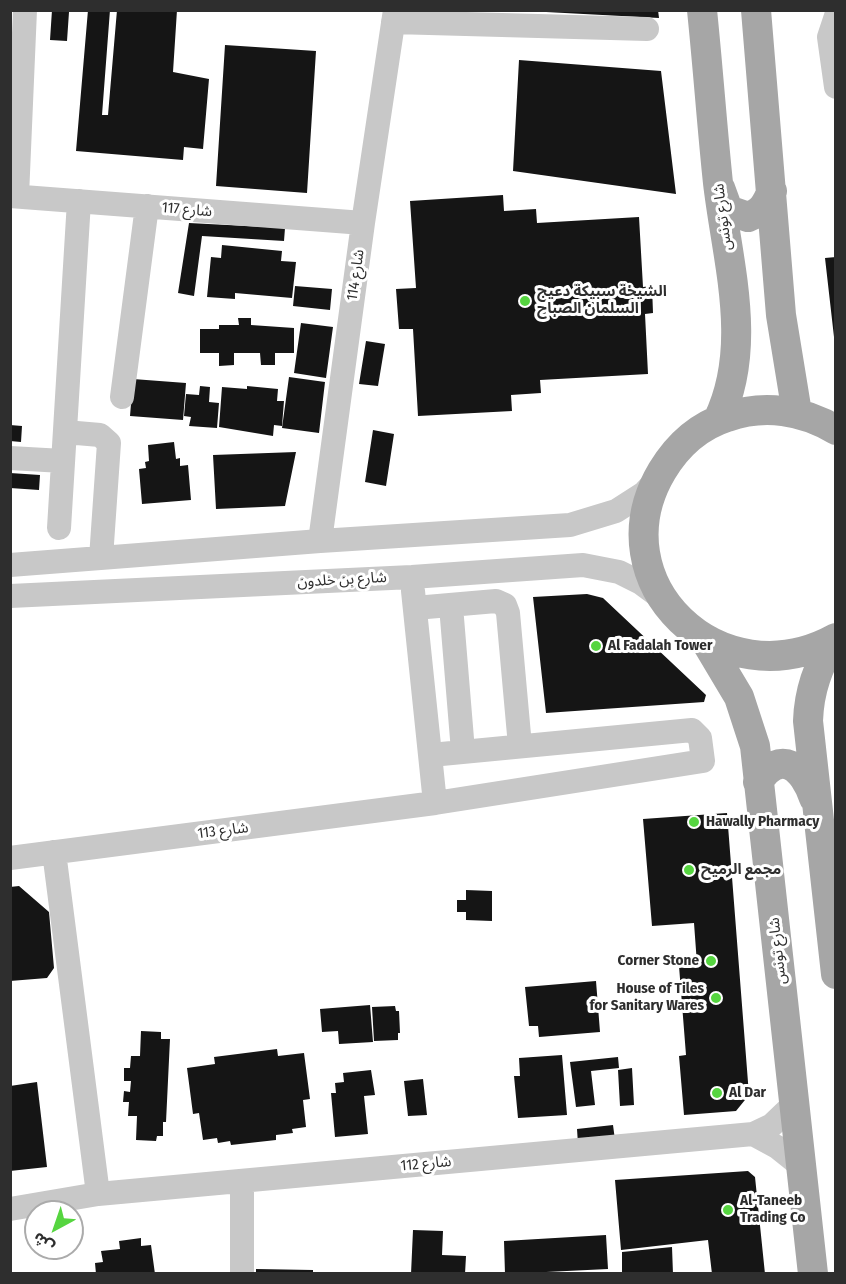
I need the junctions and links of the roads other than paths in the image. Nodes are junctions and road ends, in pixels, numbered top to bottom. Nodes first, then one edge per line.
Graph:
1 (25, 10) edge
2 (702, 10) edge
3 (756, 10) edge
4 (394, 16) edge
5 (836, 16) edge
6 (647, 29) dead end
7 (836, 87) edge
8 (718, 182) junction
9 (772, 191) junction
10 (14, 196) edge
11 (79, 201) junction
12 (147, 206) junction
13 (363, 224) junction
14 (122, 397) dead end
15 (797, 413) junction
16 (718, 420) junction
17 (836, 430) edge
18 (65, 432) junction
19 (10, 458) edge
20 (63, 461) junction
21 (656, 482) junction
22 (59, 528) dead end
23 (320, 541) junction
24 (101, 558) junction
25 (10, 565) edge
26 (412, 577) junction
27 (10, 596) edge
28 (664, 600) junction
29 (451, 606) junction
30 (415, 608) junction
31 (835, 639) edge
32 (705, 640) junction
33 (520, 746) junction
34 (464, 751) junction
35 (430, 755) junction
36 (758, 782) junction
37 (435, 803) junction
38 (818, 809) junction
39 (54, 852) junction
40 (10, 858) edge
41 (832, 892) edge
42 (836, 974) edge
43 (795, 1103) junction
44 (753, 1134) junction
45 (802, 1167) junction
46 (242, 1180) junction
47 (98, 1194) junction
48 (10, 1209) edge
49 (242, 1274) edge
50 (813, 1274) edge

1 - 10 street
2 - 8 main road, شارع تونس
3 - 9 main road
4 - 6 street
4 - 13 street, شارع 114
5 - 7 street
8 - 9 main road
8 - 16 main road, شارع تونس
9 - 15 main road
10 - 11 street, شارع 117
11 - 12 street, شارع 117
11 - 18 street
12 - 13 street, شارع 117
12 - 14 street
13 - 23 street, شارع 114
15 - 16 main road
15 - 17 main road
16 - 21 main road
18 - 20 street
18 - 24 street
19 - 20 street
20 - 22 street
21 - 23 street
21 - 28 main road
23 - 24 street
24 - 25 street
26 - 27 street, شارع بن خلدون
26 - 28 street, شارع بن خلدون
26 - 30 street
28 - 32 main road
29 - 30 street
29 - 33 street
29 - 34 street
30 - 35 street
31 - 32 main road
31 - 38 main road
32 - 36 main road, شارع تونس
33 - 34 street
33 - 37 street, شارع 113
34 - 35 street
35 - 37 street
36 - 38 main road
36 - 43 main road, شارع تونس
37 - 39 street, شارع 113
38 - 41 main road
39 - 40 street, شارع 113
39 - 47 street
41 - 42 main road
43 - 44 street, شارع 112
43 - 45 main road, شارع تونس
44 - 45 street
44 - 46 street, شارع 112
45 - 50 main road, شارع تونس
46 - 47 street, شارع 112
46 - 49 street
47 - 48 street, شارع 112

